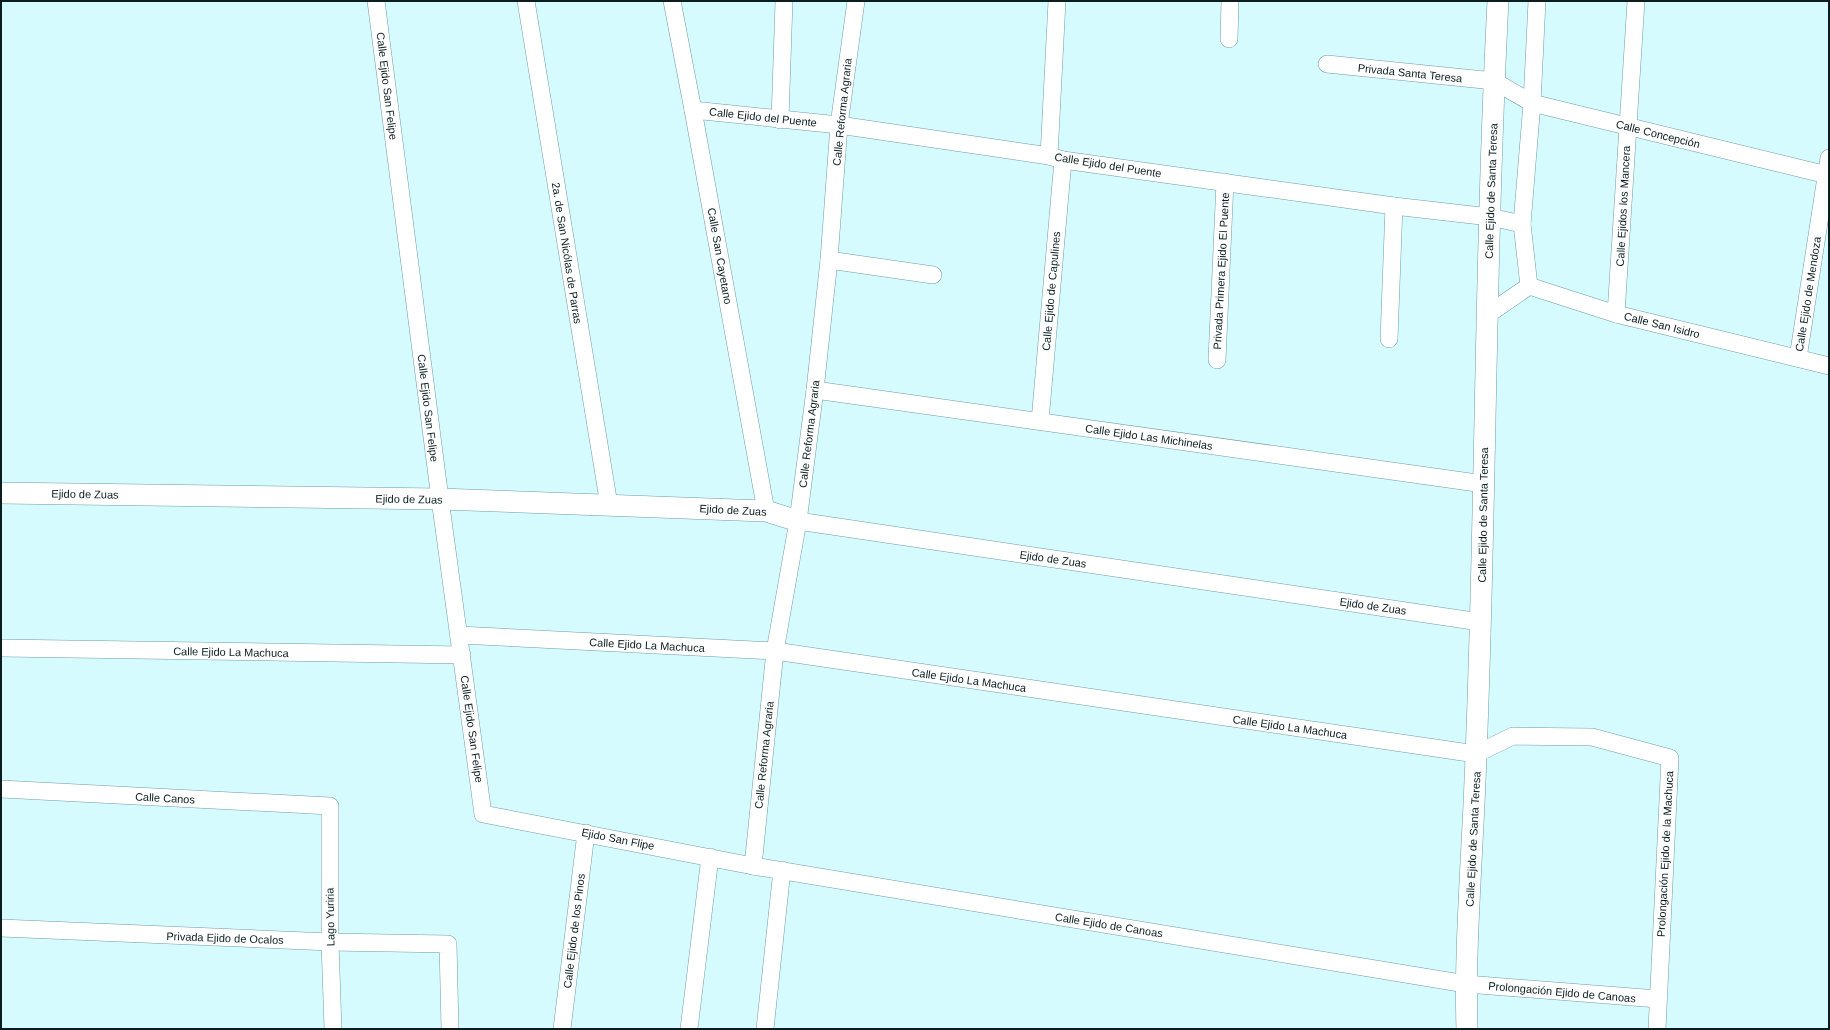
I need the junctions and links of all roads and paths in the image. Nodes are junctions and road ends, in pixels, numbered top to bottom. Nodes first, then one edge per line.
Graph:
1 (376, 1) edge
2 (526, 1) edge
3 (672, 1) edge
4 (784, 1) edge
5 (856, 1) edge
6 (1057, 1) edge
7 (1230, 1) edge
8 (1498, 1) edge
9 (1537, 1) edge
10 (1636, 1) edge
11 (1229, 39) dead end
12 (1327, 64) dead end
13 (1494, 82) junction
14 (1532, 103) junction
15 (693, 110) junction
16 (780, 120) junction
17 (839, 125) junction
18 (1628, 126) junction
19 (1056, 158) junction
20 (1828, 167) edge
21 (1225, 182) junction
22 (1394, 206) junction
23 (1490, 217) junction
24 (1522, 224) junction
25 (830, 260) junction
26 (933, 275) dead end
27 (1529, 286) junction
28 (1616, 314) junction
29 (1487, 316) junction
30 (1389, 339) dead end
31 (1798, 358) junction
32 (1217, 360) dead end
33 (1829, 366) edge
34 (815, 390) junction
35 (1040, 421) junction
36 (1484, 484) junction
37 (1, 492) edge
38 (440, 499) junction
39 (608, 506) junction
40 (766, 511) junction
41 (798, 521) junction
42 (1480, 622) junction
43 (459, 635) junction
44 (1, 648) edge
45 (775, 651) junction
46 (462, 655) junction
47 (1476, 754) junction
48 (1, 789) edge
49 (330, 806) joint
50 (484, 814) joint
51 (586, 833) junction
52 (710, 857) junction
53 (752, 866) junction
54 (782, 870) junction
55 (1, 928) edge
56 (330, 942) junction
57 (1466, 984) junction
58 (1658, 999) junction
59 (334, 1029) edge
60 (450, 1029) edge
61 (562, 1029) edge
62 (689, 1029) edge
63 (765, 1029) edge
64 (1467, 1029) edge
65 (1657, 1029) edge

1 - 38 street, Calle Ejido San Felipe
2 - 39 street, 2a. de San Nicólas de Parras
3 - 15 street, Calle San Cayetano
4 - 16 street
5 - 17 street, Calle Reforma Agraria
6 - 19 street, Calle Ejido de Capulines
7 - 11 street
8 - 13 street, Calle Ejido de Santa Teresa
9 - 14 street
10 - 18 street, Calle Ejidos los Mancera
12 - 13 street, Privada Santa Teresa
13 - 14 street, Calle Concepción
13 - 23 street, Calle Ejido de Santa Teresa
14 - 18 street, Calle Concepción
14 - 24 street
15 - 16 street, Calle Ejido del Puente
15 - 40 street, Calle San Cayetano
16 - 17 street, Calle Ejido del Puente
17 - 19 street, Calle Ejido del Puente
17 - 25 street, Calle Reforma Agraria
18 - 20 street, Calle Concepción
18 - 28 street, Calle Ejidos los Mancera
19 - 21 street, Calle Ejido del Puente
19 - 35 street, Calle Ejido de Capulines
20 - 31 street, Calle Ejido de Mendoza
21 - 22 street, Calle Ejido del Puente
21 - 32 street, Privada Primera Ejido El Puente
22 - 23 street, Calle Ejido del Puente
22 - 30 street
23 - 24 street, Calle Ejido del Puente
23 - 29 street, Calle Ejido de Santa Teresa
24 - 27 street
25 - 26 street
25 - 34 street, Calle Reforma Agraria
27 - 28 street, Calle San Isidro
27 - 29 street
28 - 31 street, Calle San Isidro
29 - 36 street, Calle Ejido de Santa Teresa
31 - 33 street, Calle San Isidro
34 - 35 street, Calle Ejido Las Michinelas
34 - 41 street, Calle Reforma Agraria
35 - 36 street, Calle Ejido Las Michinelas
36 - 42 street, Calle Ejido de Santa Teresa
37 - 38 street, Ejido de Zuas
38 - 39 street, Ejido de Zuas
38 - 43 street, Calle Ejido San Felipe
39 - 40 street, Ejido de Zuas
40 - 41 street, Ejido de Zuas
41 - 42 street, Ejido de Zuas
41 - 45 street, Calle Reforma Agraria
42 - 47 street, Calle Ejido de Santa Teresa
43 - 45 street, Calle Ejido La Machuca
43 - 46 street, Calle Ejido San Felipe
44 - 46 street, Calle Ejido La Machuca
45 - 47 street, Calle Ejido La Machuca
45 - 53 street, Calle Reforma Agraria
46 - 50 street, Calle Ejido San Felipe
47 - 57 street, Calle Ejido de Santa Teresa
47 - 58 street, Prolongación Ejido de la Machuca
48 - 49 street, Calle Canos
49 - 56 street, Lago Yuriria
50 - 51 street, Ejido San Flipe
51 - 52 street, Ejido San Flipe
51 - 61 street, Calle Ejido de los Pinos
52 - 53 street, Ejido San Flipe
52 - 62 street
53 - 54 street, Calle Ejido de Canoas
54 - 57 street, Calle Ejido de Canoas
54 - 63 street
55 - 56 street, Privada Ejido de Ocalos
56 - 59 street, Lago Yuriria
56 - 60 street, Privada Ejido de Ocalos
57 - 58 street, Prolongación Ejido de Canoas
57 - 64 street, Calle Ejido de Santa Teresa
58 - 65 street, Prolongación Ejido de la Machuca

